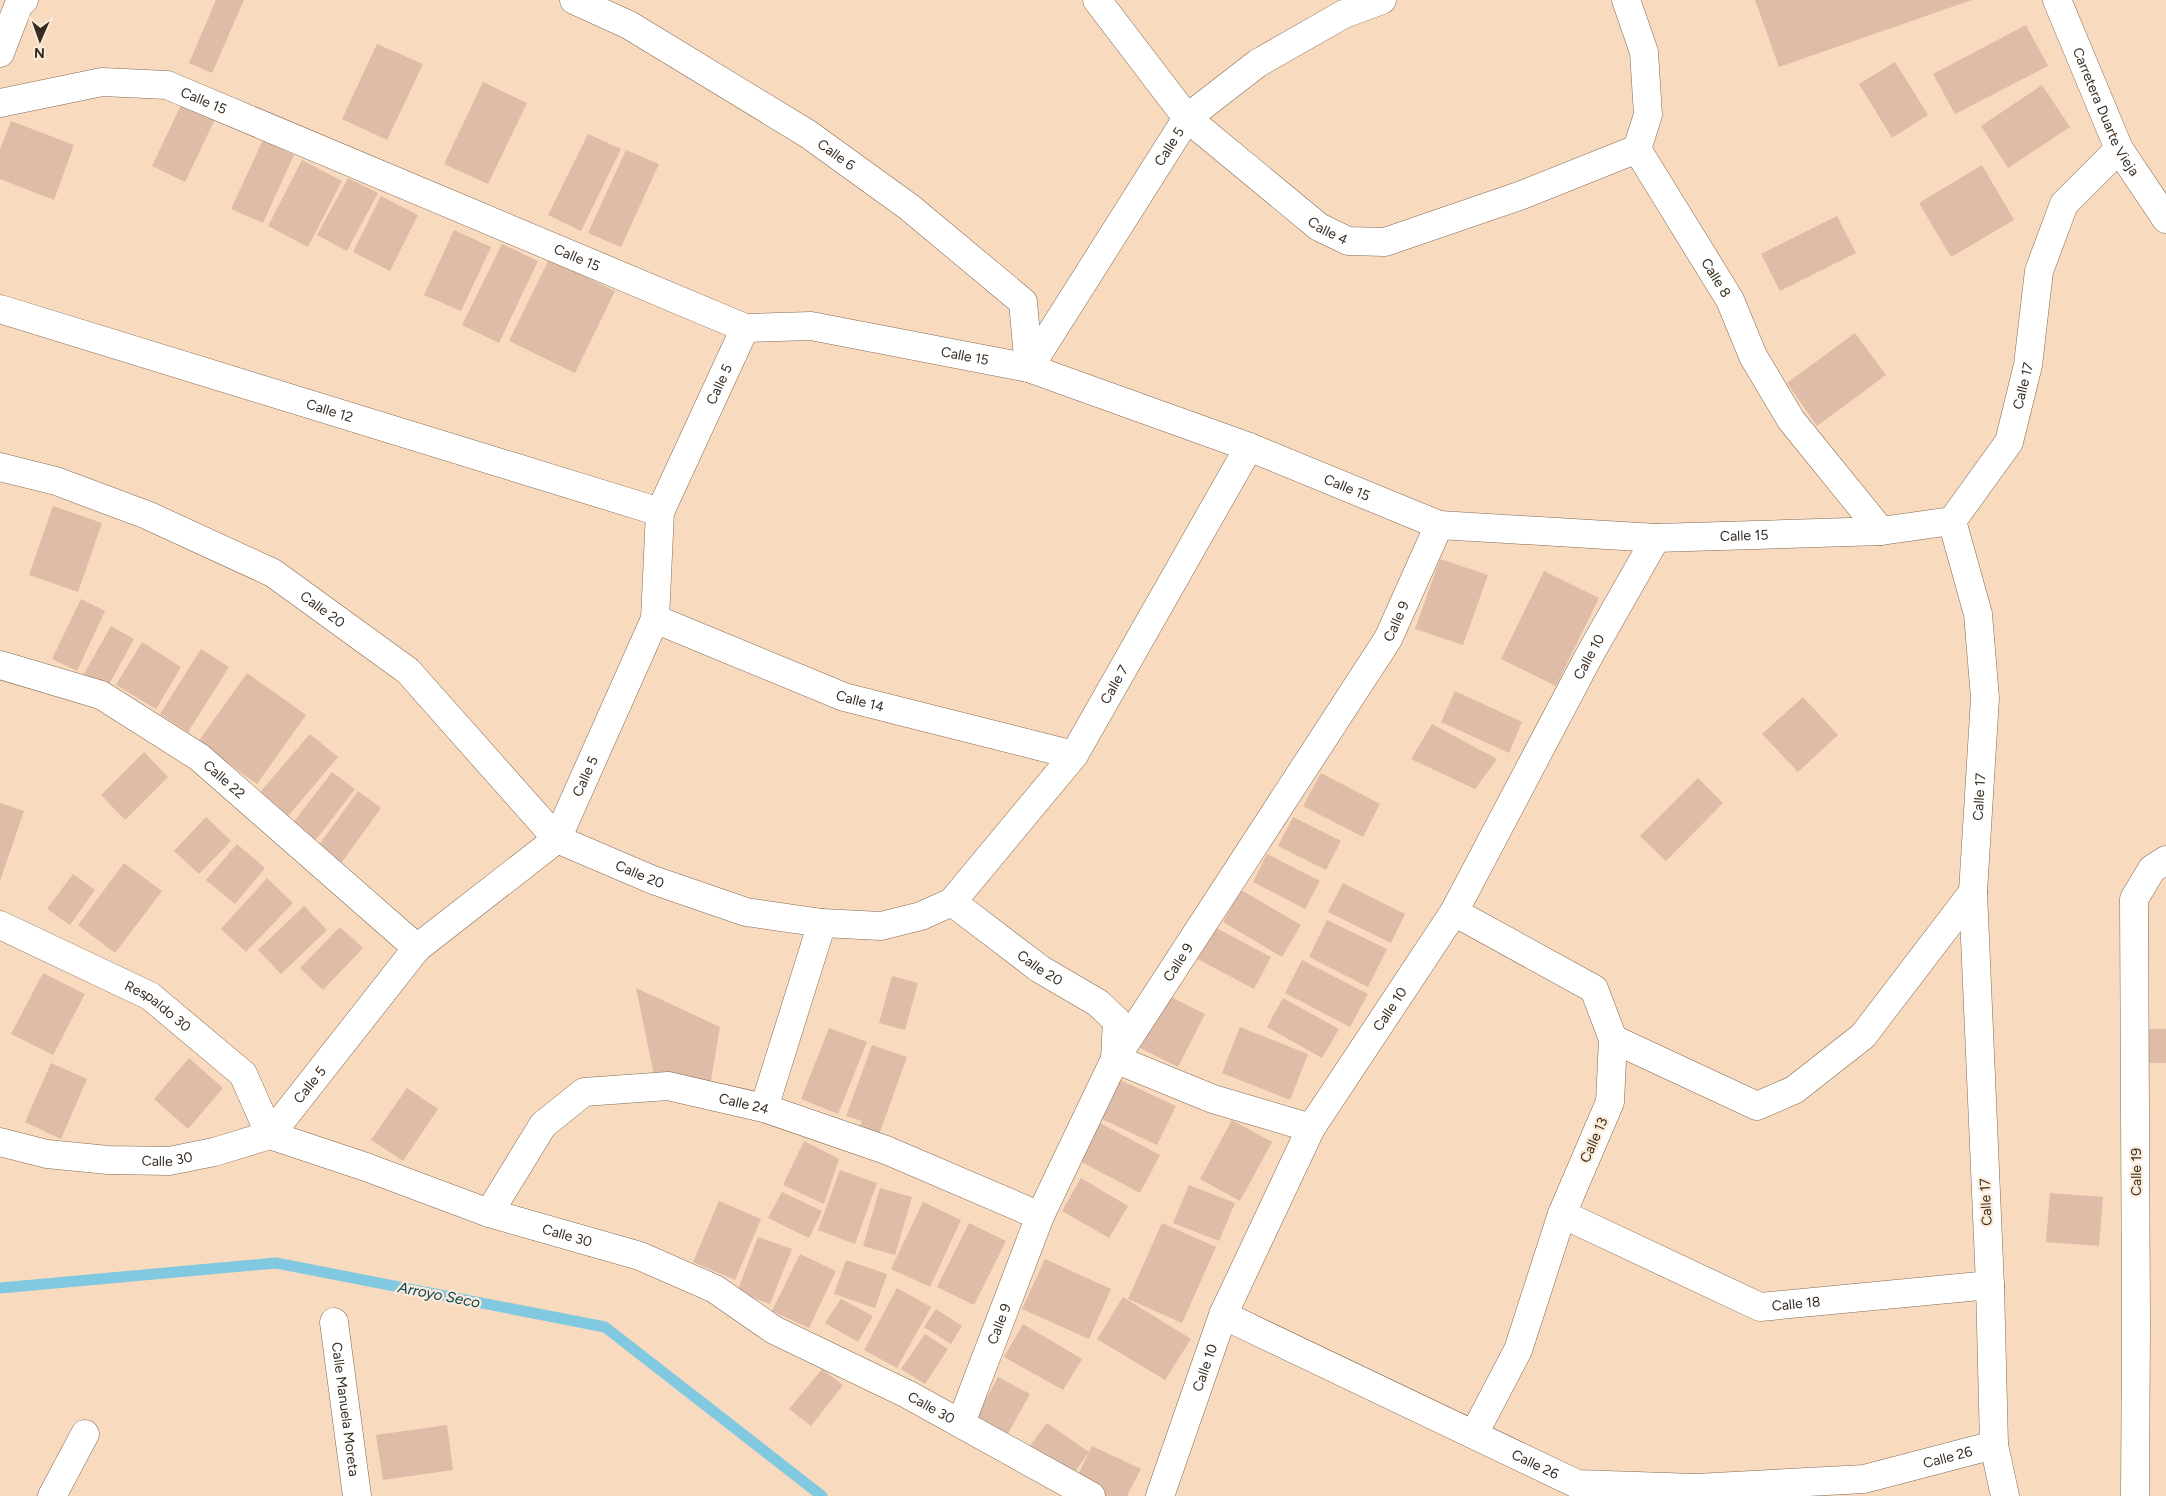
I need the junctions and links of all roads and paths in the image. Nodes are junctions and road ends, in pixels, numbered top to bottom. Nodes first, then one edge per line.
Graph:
1 (24, 0) edge
2 (574, 0) edge
3 (1097, 0) edge
4 (1382, 0) edge
5 (1626, 0) edge
6 (2057, 0) edge
7 (0, 53) edge
8 (0, 103) edge
9 (1187, 118) junction
10 (2119, 148) junction
11 (1637, 149) junction
12 (2166, 219) edge
13 (0, 309) edge
14 (745, 328) junction
15 (1029, 368) junction
16 (1249, 447) junction
17 (0, 467) edge
18 (660, 512) junction
19 (1952, 522) junction
20 (1439, 525) junction
21 (1881, 531) junction
22 (1656, 538) junction
23 (655, 619) junction
24 (0, 665) edge
25 (1074, 755) junction
26 (557, 839) junction
27 (2166, 860) edge
28 (1973, 892) junction
29 (952, 902) junction
30 (1454, 912) junction
31 (822, 923) junction
32 (0, 925) edge
33 (417, 948) junction
34 (1613, 1039) junction
35 (1115, 1059) junction
36 (764, 1108) junction
37 (1311, 1128) junction
38 (270, 1135) junction
39 (0, 1142) edge
40 (489, 1213) junction
41 (1562, 1214) junction
42 (1040, 1216) junction
43 (1990, 1285) junction
44 (1223, 1315) junction
45 (334, 1322) dead end
46 (961, 1423) junction
47 (85, 1434) dead end
48 (1474, 1434) junction
49 (1994, 1445) junction
50 (52, 1496) edge
51 (357, 1496) edge
52 (1091, 1496) edge
53 (1160, 1496) edge
54 (2005, 1496) edge
55 (2135, 1496) edge

1 - 7 street
2 - 15 street, Calle 6
3 - 9 street, Calle 4
4 - 9 street, Calle 5
5 - 11 street
6 - 10 street, Carretera Duarte Vieja
8 - 14 street, Calle 15
9 - 11 street, Calle 4
9 - 15 street, Calle 5
10 - 12 street, Carretera Duarte Vieja
10 - 19 street, Calle 17
11 - 21 street, Calle 8
13 - 18 street, Calle 12
14 - 15 street, Calle 15
14 - 18 street, Calle 5
15 - 16 street, Calle 15
16 - 20 street, Calle 15
16 - 25 street, Calle 7
17 - 26 street, Calle 20
18 - 23 street, Calle 5
19 - 21 street, Calle 15
19 - 28 street, Calle 17
20 - 22 street, Calle 15
20 - 35 street, Calle 9
21 - 22 street, Calle 15
22 - 30 street, Calle 10
23 - 25 street, Calle 14
23 - 26 street, Calle 5
24 - 33 street, Calle 22
25 - 29 street, Calle 7
26 - 31 street, Calle 20
26 - 33 street, Calle 5
27 - 55 street, Calle 19
28 - 34 street
28 - 43 street, Calle 17
29 - 31 street, Calle 20
29 - 35 street, Calle 20
30 - 34 street, Calle 13
30 - 37 street, Calle 10
31 - 36 street
32 - 38 street, Respaldo 30
33 - 38 street, Calle 5
34 - 41 street, Calle 13
35 - 37 street
35 - 42 street, Calle 9
36 - 40 street, Calle 24
36 - 42 street, Calle 24
37 - 44 street, Calle 10
38 - 39 street, Calle 30
38 - 40 street, Calle 30
40 - 46 street, Calle 30
41 - 43 street, Calle 18
41 - 48 street, Calle 13
42 - 46 street, Calle 9
43 - 49 street, Calle 17
44 - 48 street, Calle 26
44 - 53 street, Calle 10
45 - 51 street, Calle Manuela Moreta
46 - 52 street, Calle 30
47 - 50 street
48 - 49 street, Calle 26
49 - 54 street, Calle 17

